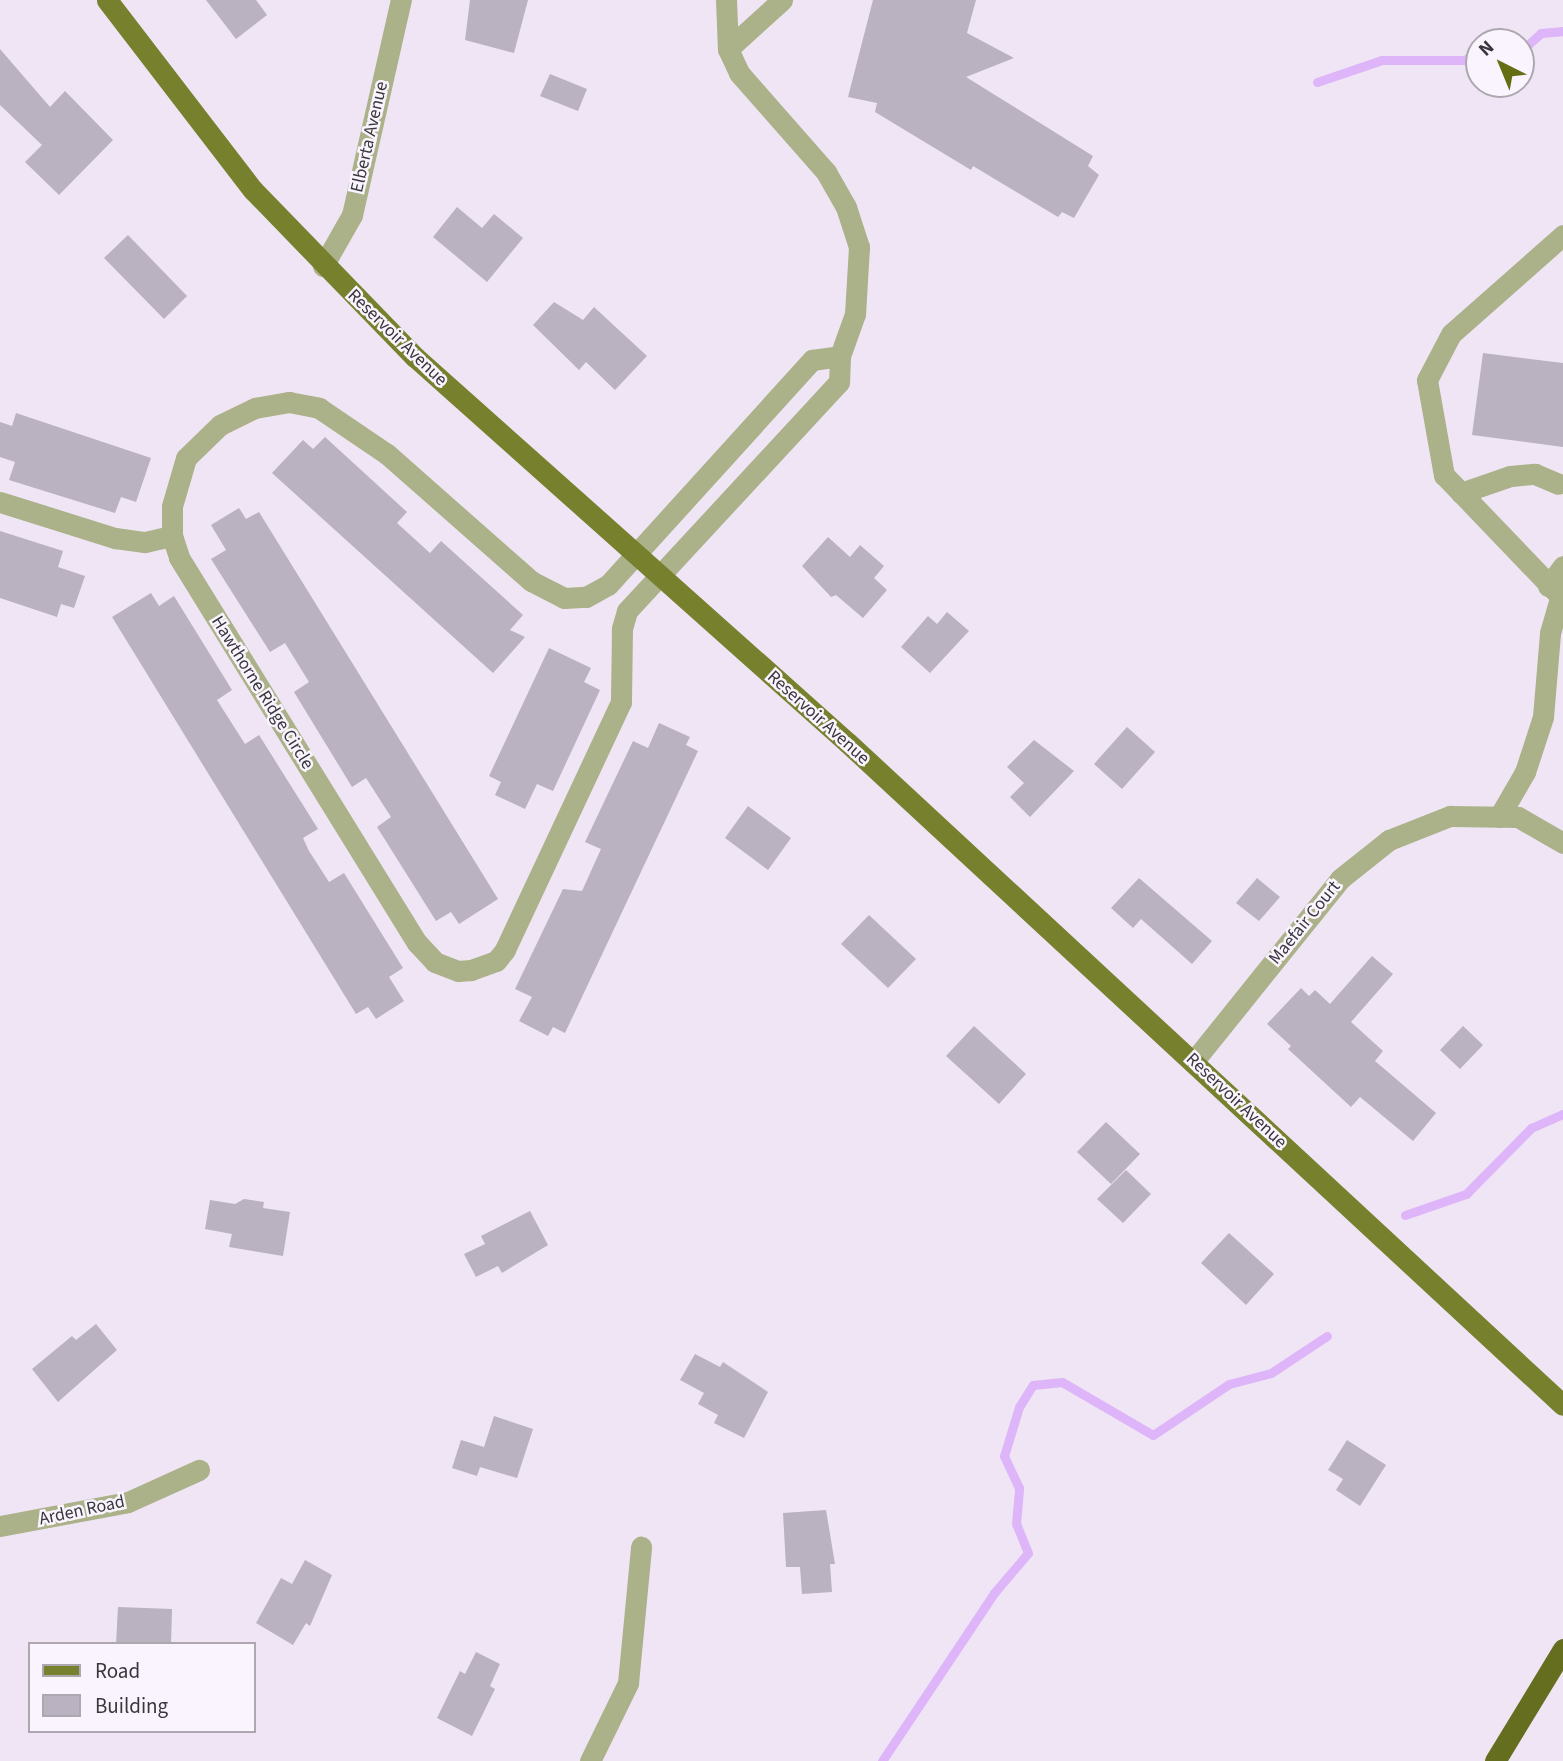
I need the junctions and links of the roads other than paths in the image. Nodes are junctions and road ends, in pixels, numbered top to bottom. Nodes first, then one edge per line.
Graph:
1 (107, 0) edge
2 (401, 0) edge
3 (726, 0) edge
4 (782, 0) edge
5 (728, 49) junction
6 (1563, 235) edge
7 (323, 266) junction
8 (840, 356) junction
9 (1558, 484) dead end
10 (1461, 493) junction
11 (0, 502) edge
12 (172, 536) junction
13 (634, 556) junction
14 (1563, 566) edge
15 (659, 577) junction
16 (1557, 594) edge
17 (1499, 817) junction
18 (1563, 843) edge
19 (1193, 1062) junction
20 (1563, 1405) edge
21 (199, 1469) dead end
22 (0, 1525) edge
23 (641, 1547) dead end
24 (1563, 1649) edge
25 (590, 1761) edge
26 (1495, 1761) edge

1 - 7 main road, Reservoir Avenue
2 - 7 street, Elberta Avenue
3 - 5 street
4 - 5 street
5 - 8 street, Hawthorne Ridge Circle
6 - 10 street
7 - 13 main road, Reservoir Avenue
8 - 13 street, Hawthorne Ridge Circle
8 - 15 street, Hawthorne Ridge Circle
9 - 10 street
10 - 16 street
11 - 12 street
12 - 13 street, Hawthorne Ridge Circle
12 - 15 street, Hawthorne Ridge Circle
13 - 15 main road, Reservoir Avenue
14 - 16 street
15 - 19 main road, Reservoir Avenue
16 - 17 street
17 - 18 street, Maefair Court
17 - 19 street, Maefair Court
19 - 20 main road, Reservoir Avenue
21 - 22 street, Arden Road
23 - 25 street
24 - 26 highway

